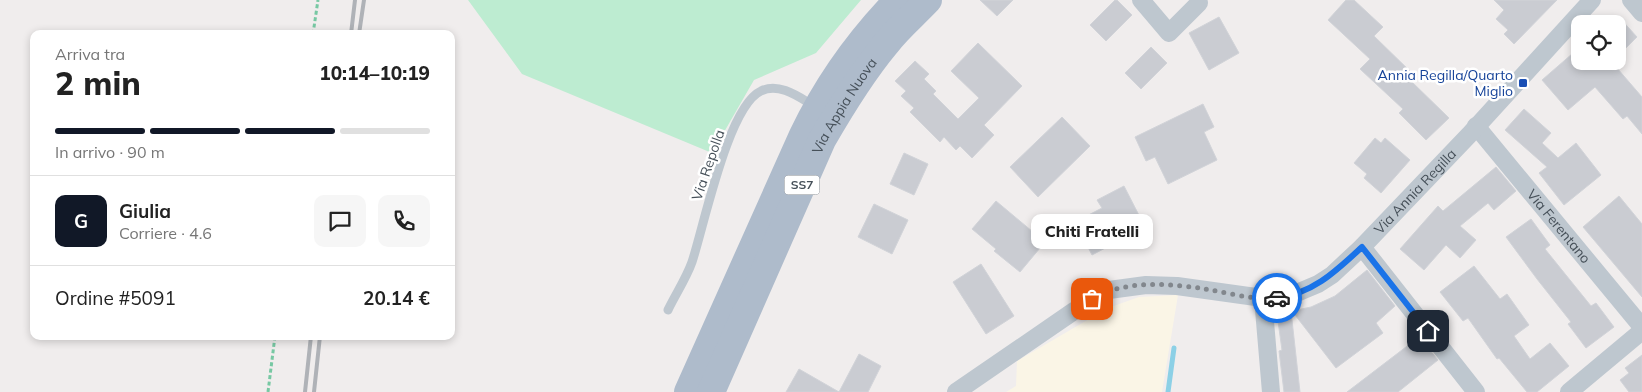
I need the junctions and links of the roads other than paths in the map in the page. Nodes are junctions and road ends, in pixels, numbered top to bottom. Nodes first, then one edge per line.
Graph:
1 (898, 0) edge
2 (928, 0) edge
3 (1141, 0) edge
4 (1592, 0) edge
5 (1631, 0) edge
6 (1199, 3) dead end
7 (1642, 13) edge
8 (817, 107) junction
9 (1476, 126) junction
10 (1362, 247) junction
11 (1263, 298) junction
12 (668, 310) dead end
13 (1642, 327) edge
14 (1642, 331) edge
15 (688, 392) edge
16 (711, 392) edge
17 (956, 392) edge
18 (1271, 392) edge
19 (1476, 392) edge
20 (1569, 392) edge

1 - 8 main road, Via Appia Nuova / SS7
2 - 16 main road, Via Appia Nuova / SS7
3 - 6 street
4 - 9 street, Via Annia Regilla
5 - 7 street
8 - 12 lane, Via Repolla
8 - 15 main road, Via Appia Nuova / SS7
9 - 10 street, Via Annia Regilla
9 - 13 street, Via Ferentano
10 - 11 street, Via Annia Regilla
10 - 19 street
11 - 17 street, Via Annia Regilla
11 - 18 street
14 - 20 street

